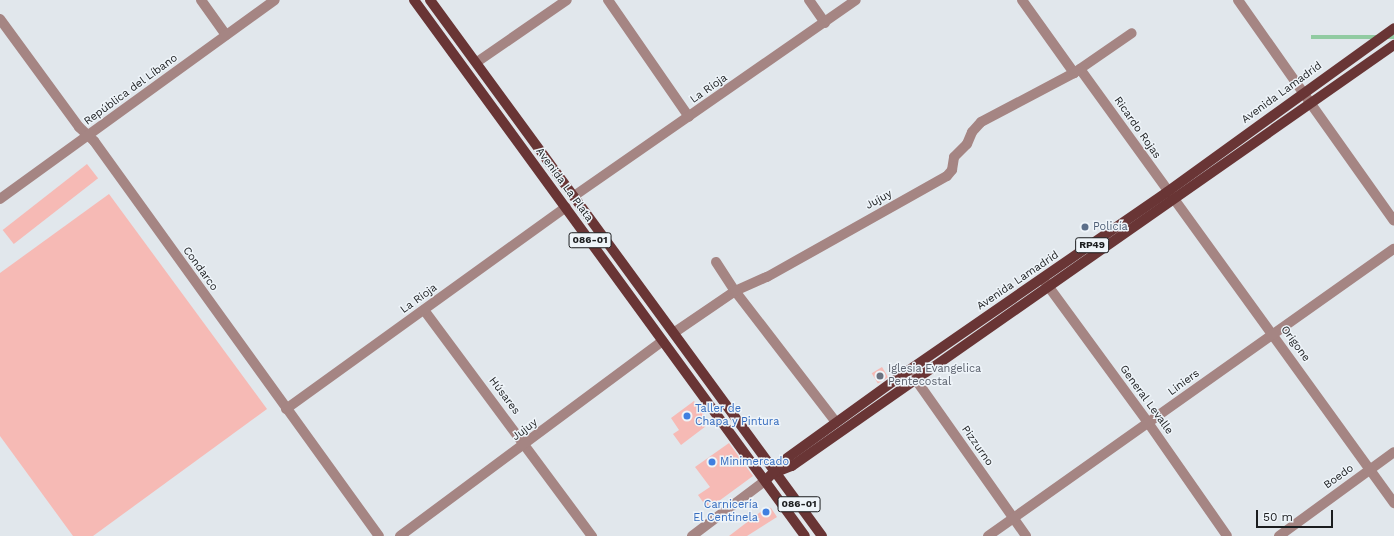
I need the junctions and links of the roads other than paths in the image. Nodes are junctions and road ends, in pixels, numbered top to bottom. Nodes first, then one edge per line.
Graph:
1 (201, 0) edge
2 (275, 0) edge
3 (414, 0) edge
4 (430, 0) edge
5 (567, 0) edge
6 (608, 0) edge
7 (809, 0) edge
8 (856, 0) edge
9 (1022, 0) edge
10 (1238, 0) edge
11 (0, 19) edge
12 (825, 23) junction
13 (1394, 28) edge
14 (1132, 34) dead end
15 (226, 35) junction
16 (1394, 45) edge
17 (477, 62) junction
18 (1077, 71) junction
19 (1303, 93) junction
20 (1311, 104) junction
21 (689, 117) junction
22 (88, 136) junction
23 (1167, 192) junction
24 (574, 196) junction
25 (0, 199) edge
26 (1176, 200) junction
27 (566, 207) junction
28 (1394, 221) edge
29 (1394, 249) edge
30 (716, 262) dead end
31 (1043, 279) junction
32 (1050, 288) junction
33 (735, 291) junction
34 (424, 310) junction
35 (675, 332) junction
36 (1273, 334) junction
37 (663, 341) junction
38 (909, 370) junction
39 (916, 380) junction
40 (286, 409) junction
41 (836, 422) junction
42 (1149, 424) junction
43 (526, 445) junction
44 (1394, 452) edge
45 (1370, 470) junction
46 (776, 472) junction
47 (766, 480) junction
48 (1394, 503) edge
49 (1013, 518) junction
50 (379, 536) edge
51 (400, 536) edge
52 (592, 536) edge
53 (692, 536) edge
54 (805, 536) edge
55 (822, 536) edge
56 (988, 536) edge
57 (1026, 536) edge
58 (1227, 536) edge
59 (1278, 536) edge

1 - 15 street
2 - 15 street, República del Líbano
3 - 27 main road, Avenida La Plata / 086-01
4 - 17 main road, Avenida La Plata / 086-01
5 - 17 street
6 - 21 street
7 - 12 street
8 - 12 street, La Rioja
9 - 18 street, Ricardo Rojas
10 - 19 street
11 - 22 street, Condarco
12 - 21 street, La Rioja
13 - 19 main road, Avenida Lamadrid / RP49
14 - 18 street, Jujuy
15 - 22 street, República del Líbano
16 - 20 main road, Avenida Lamadrid / RP49
17 - 24 main road, Avenida La Plata / 086-01
18 - 23 street, Ricardo Rojas
18 - 33 street, Jujuy
19 - 20 street
19 - 23 main road, Avenida Lamadrid / RP49
20 - 26 main road, Avenida Lamadrid / RP49
20 - 28 street
21 - 24 street, La Rioja
22 - 25 street, República del Líbano
22 - 40 street, Condarco
23 - 26 street, Ricardo Rojas
23 - 31 main road, Avenida Lamadrid / RP49
24 - 35 main road, Avenida La Plata / 086-01
26 - 32 main road, Avenida Lamadrid / RP49
26 - 36 street, Origone
27 - 34 street, La Rioja
27 - 37 main road, Avenida La Plata / 086-01
29 - 36 street, Liniers
30 - 33 street
31 - 32 street, General Levalle
31 - 38 main road, Avenida Lamadrid / RP49
32 - 39 main road, Avenida Lamadrid / RP49
32 - 42 street, General Levalle
33 - 35 street, Jujuy
33 - 41 street
34 - 40 street, La Rioja
34 - 43 street, Húsares
35 - 46 main road, Avenida La Plata / 086-01
36 - 42 street, Liniers
36 - 45 street, Origone
37 - 43 street, Jujuy
37 - 47 main road, Avenida La Plata / 086-01
38 - 39 street, Pizzurno
38 - 41 main road, Avenida Lamadrid / RP49
39 - 46 main road, Avenida Lamadrid / RP49
39 - 49 street, Pizzurno
40 - 50 street, Condarco
41 - 46 main road, Avenida Lamadrid / RP49
42 - 49 street, Liniers
42 - 58 street, General Levalle
43 - 51 street, Jujuy
43 - 52 street, Húsares
44 - 45 street, Boedo
45 - 48 street, Origone
45 - 59 street, Boedo
46 - 47 main road, Avenida Lamadrid / RP49
46 - 55 main road, 086-01
47 - 53 street, Avenida Lamadrid / RP49
47 - 54 main road, 086-01
49 - 56 street, Liniers
49 - 57 street, Pizzurno

